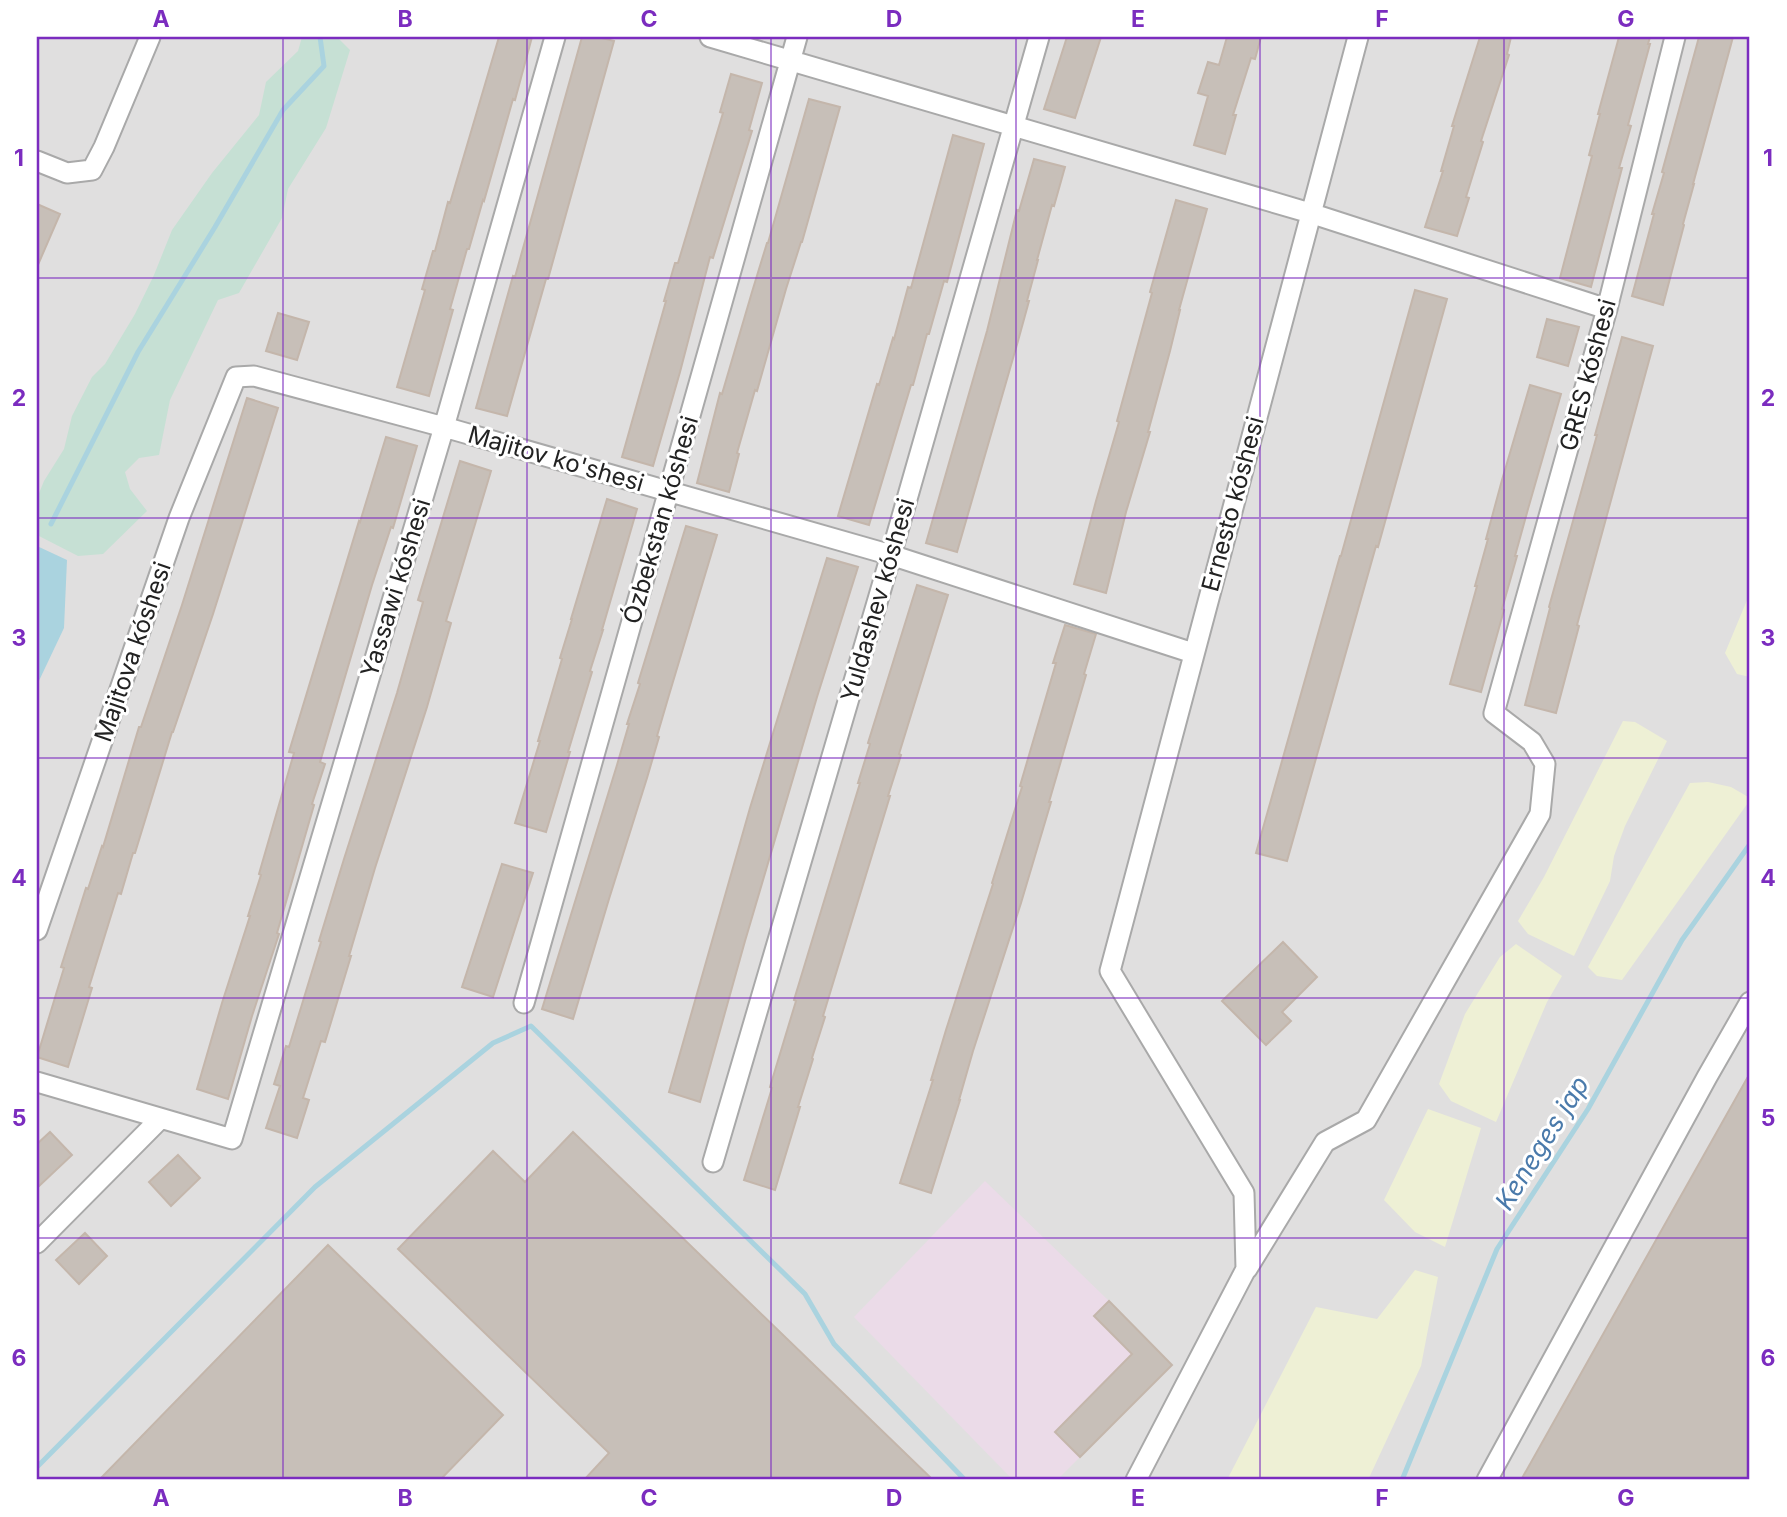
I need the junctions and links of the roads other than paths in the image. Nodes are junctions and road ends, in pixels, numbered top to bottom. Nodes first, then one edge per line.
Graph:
1 (150, 37) edge
2 (555, 37) edge
3 (710, 37) edge
4 (797, 37) edge
5 (1039, 37) edge
6 (1358, 37) edge
7 (1675, 37) edge
8 (790, 60) junction
9 (1014, 125) junction
10 (37, 161) edge
11 (1310, 213) junction
12 (1607, 309) junction
13 (236, 377) joint
14 (444, 427) junction
15 (670, 492) junction
16 (891, 555) junction
17 (1194, 653) junction
18 (37, 930) edge
19 (1750, 1002) edge
20 (524, 1003) dead end
21 (37, 1082) edge
22 (160, 1119) junction
23 (713, 1162) dead end
24 (37, 1243) edge
25 (1246, 1269) junction
26 (1136, 1480) edge
27 (1487, 1480) edge

1 - 10 street
2 - 14 street, Yassawi kóshesi
3 - 8 street
4 - 8 street, Ózbekstan kóshesi
5 - 9 street, Yuldashev kóshesi
6 - 11 street, Ernesto kóshesi
7 - 12 street, GRES kóshesi
8 - 9 street
8 - 15 street, Ózbekstan kóshesi
9 - 11 street
9 - 16 street, Yuldashev kóshesi
11 - 12 street
11 - 17 street, Ernesto kóshesi
12 - 25 street, GRES kóshesi
13 - 14 street, Majitov ko'shesi
13 - 18 street, Majitova kóshesi
14 - 15 street, Majitov ko'shesi
14 - 22 street, Yassawi kóshesi
15 - 16 street, Majitov ko'shesi
15 - 20 street, Ózbekstan kóshesi
16 - 17 street, Majitov ko'shesi
16 - 23 street, Yuldashev kóshesi
17 - 25 street, Ernesto kóshesi
19 - 27 street
21 - 22 street
22 - 24 street
25 - 26 street

